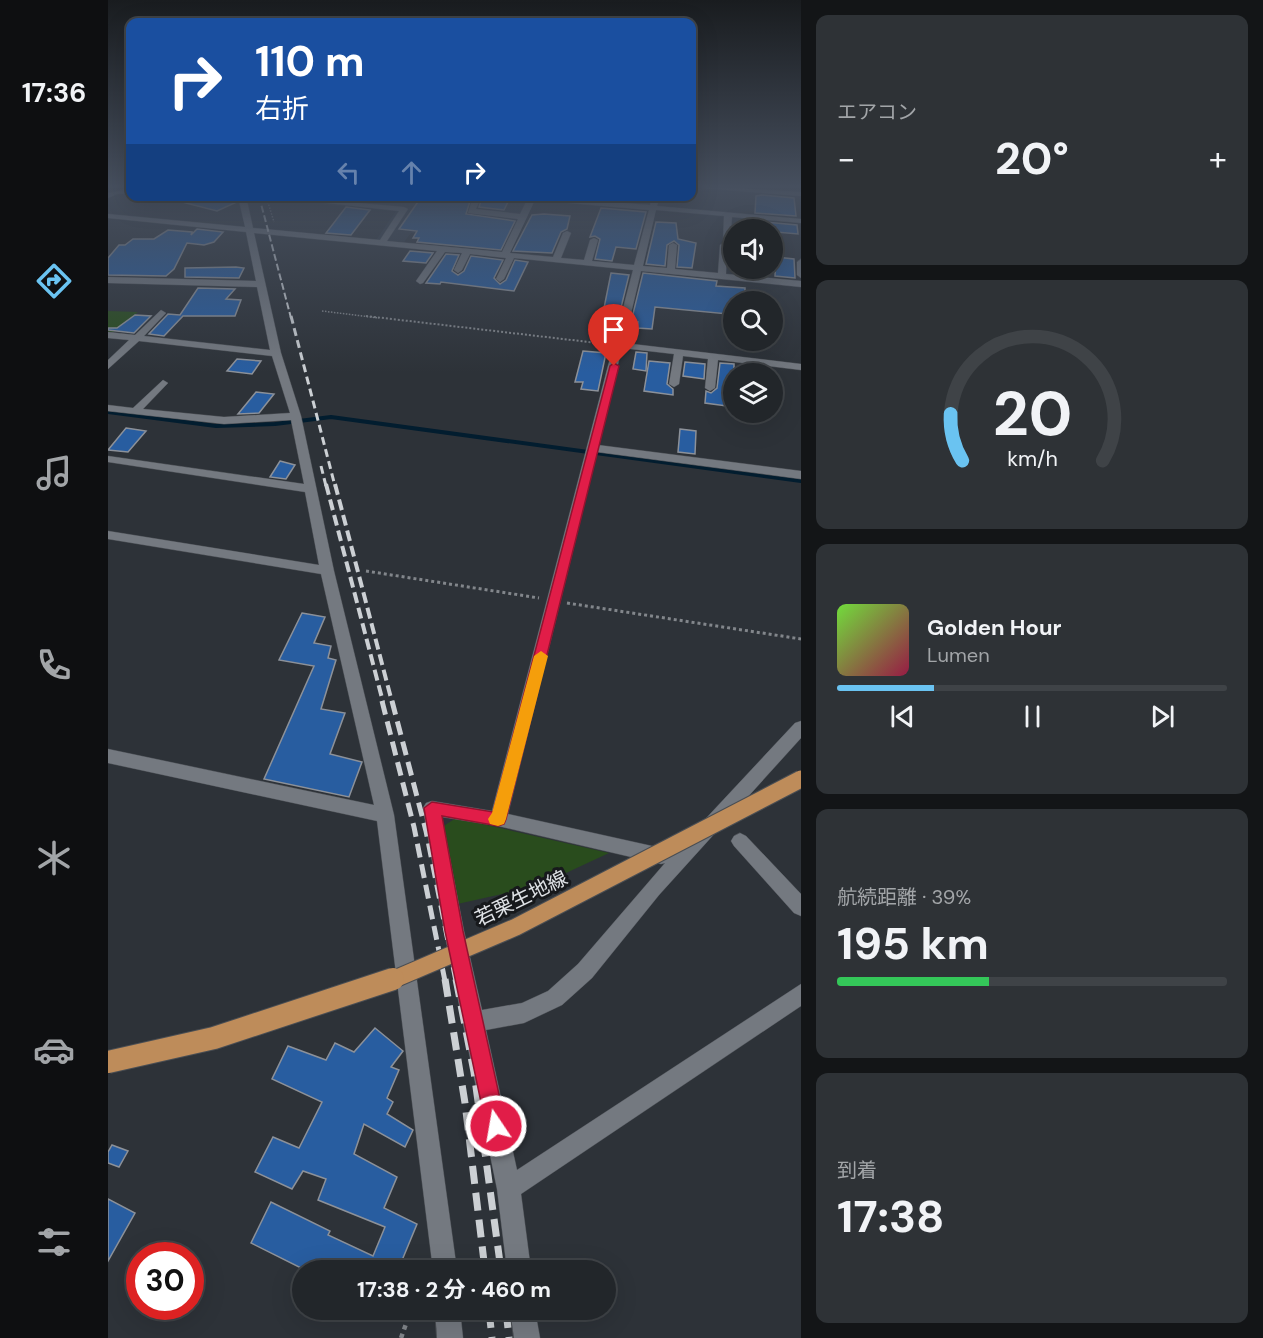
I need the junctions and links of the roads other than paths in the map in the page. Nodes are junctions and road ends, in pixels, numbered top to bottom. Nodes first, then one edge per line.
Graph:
1 (253, 248) edge
2 (437, 248) edge
3 (510, 248) edge
4 (561, 248) edge
5 (591, 248) edge
6 (644, 248) edge
7 (673, 248) edge
8 (725, 248) edge
9 (443, 249) junction
10 (467, 251) junction
11 (508, 255) junction
12 (556, 260) junction
13 (801, 262) edge
14 (587, 263) junction
15 (639, 268) junction
16 (458, 270) dead end
17 (671, 272) junction
18 (801, 275) edge
19 (722, 276) junction
20 (500, 279) dead end
21 (108, 280) edge
22 (420, 281) dead end
23 (262, 284) junction
24 (801, 284) edge
25 (161, 313) dead end
26 (108, 334) edge
27 (137, 338) junction
28 (620, 345) junction
29 (679, 352) junction
30 (276, 353) junction
31 (713, 356) junction
32 (744, 360) joint
33 (108, 366) edge
34 (801, 367) edge
35 (163, 383) dead end
36 (674, 384) dead end
37 (710, 388) dead end
38 (108, 408) edge
39 (135, 412) junction
40 (296, 416) junction
41 (593, 447) junction
42 (108, 459) edge
43 (801, 475) edge
44 (310, 489) junction
45 (108, 535) edge
46 (327, 571) junction
47 (801, 727) edge
48 (108, 756) edge
49 (801, 779) edge
50 (385, 815) junction
51 (498, 819) junction
52 (740, 841) dead end
53 (678, 860) junction
54 (801, 907) edge
55 (801, 994) edge
56 (474, 1022) junction
57 (108, 1062) edge
58 (509, 1189) junction
59 (444, 1260) edge
60 (518, 1260) edge
61 (449, 1320) edge
62 (524, 1320) edge
63 (450, 1338) edge
64 (526, 1338) edge

1 - 23 street
2 - 9 street
3 - 11 street
4 - 12 street
5 - 14 street
6 - 15 street
7 - 17 street
8 - 19 street
9 - 10 street
9 - 22 street
10 - 11 street
10 - 16 street
11 - 12 street
11 - 20 street
12 - 14 street
13 - 18 street
14 - 15 street
15 - 17 street
15 - 28 street
17 - 19 street
19 - 24 street
21 - 23 street
23 - 30 street
25 - 27 street
26 - 27 street
27 - 30 street
27 - 33 street
28 - 29 street
28 - 41 street
29 - 31 street
29 - 36 street
30 - 40 street
31 - 32 street
31 - 37 street
32 - 34 street
35 - 39 street
38 - 39 street
39 - 40 street
40 - 44 street
41 - 43 street
41 - 51 street
42 - 44 street
44 - 46 street
45 - 46 street
46 - 50 street
47 - 53 street
48 - 50 street
49 - 57 main road, 若栗生地線, bridge
50 - 59 street
51 - 53 street
51 - 56 street
52 - 54 street
53 - 56 street
55 - 58 street
56 - 58 street
58 - 60 street
61 - 63 street
62 - 64 street

